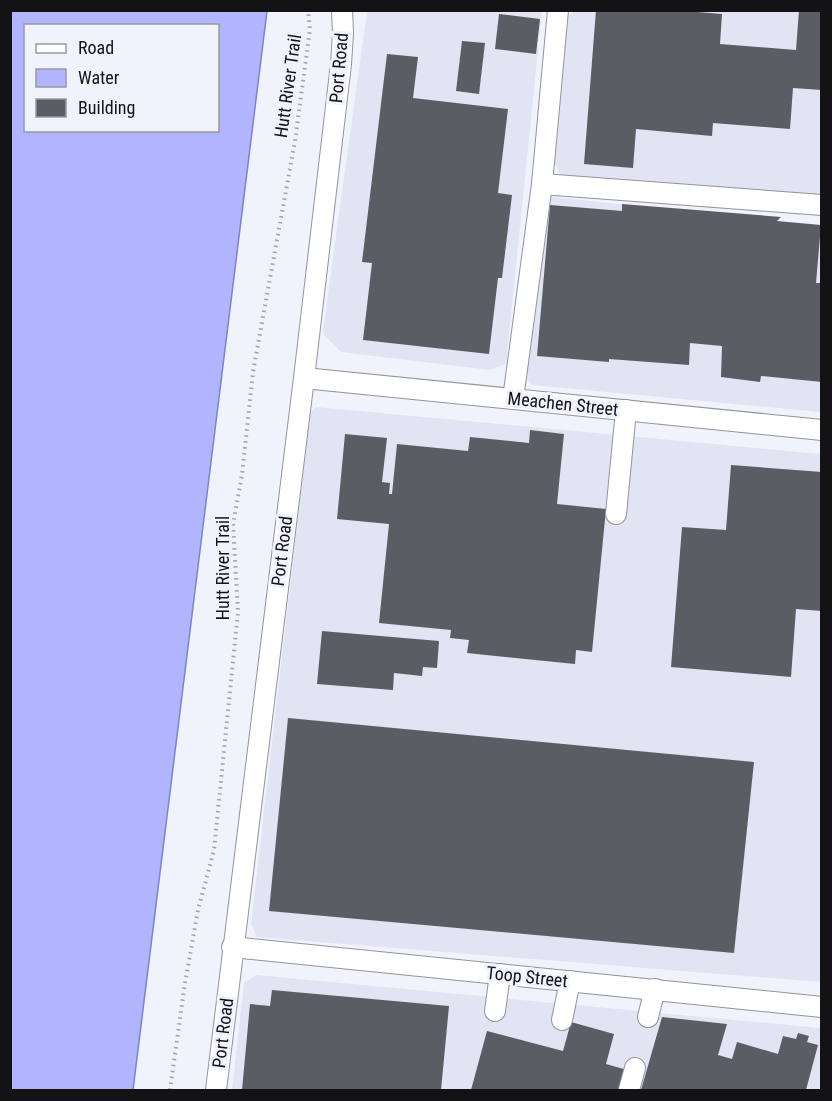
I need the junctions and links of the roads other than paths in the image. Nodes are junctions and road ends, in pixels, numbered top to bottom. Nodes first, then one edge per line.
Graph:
1 (342, 10) edge
2 (558, 10) edge
3 (542, 184) junction
4 (822, 205) edge
5 (304, 378) junction
6 (513, 399) junction
7 (626, 410) junction
8 (822, 430) edge
9 (616, 514) dead end
10 (232, 947) junction
11 (500, 974) junction
12 (570, 981) junction
13 (655, 989) junction
14 (822, 1007) edge
15 (495, 1011) dead end
16 (648, 1017) dead end
17 (562, 1020) dead end
18 (635, 1068) dead end
19 (216, 1090) edge
20 (629, 1090) edge

1 - 5 street, Port Road
2 - 3 street
3 - 4 street
3 - 6 street
5 - 6 street, Meachen Street
5 - 10 street, Port Road
6 - 7 street, Meachen Street
7 - 8 street, Meachen Street
7 - 9 street
10 - 11 street, Toop Street
10 - 19 street, Port Road
11 - 12 street, Toop Street
11 - 15 street
12 - 13 street, Toop Street
12 - 17 street
13 - 14 street, Toop Street
13 - 16 street
18 - 20 street

